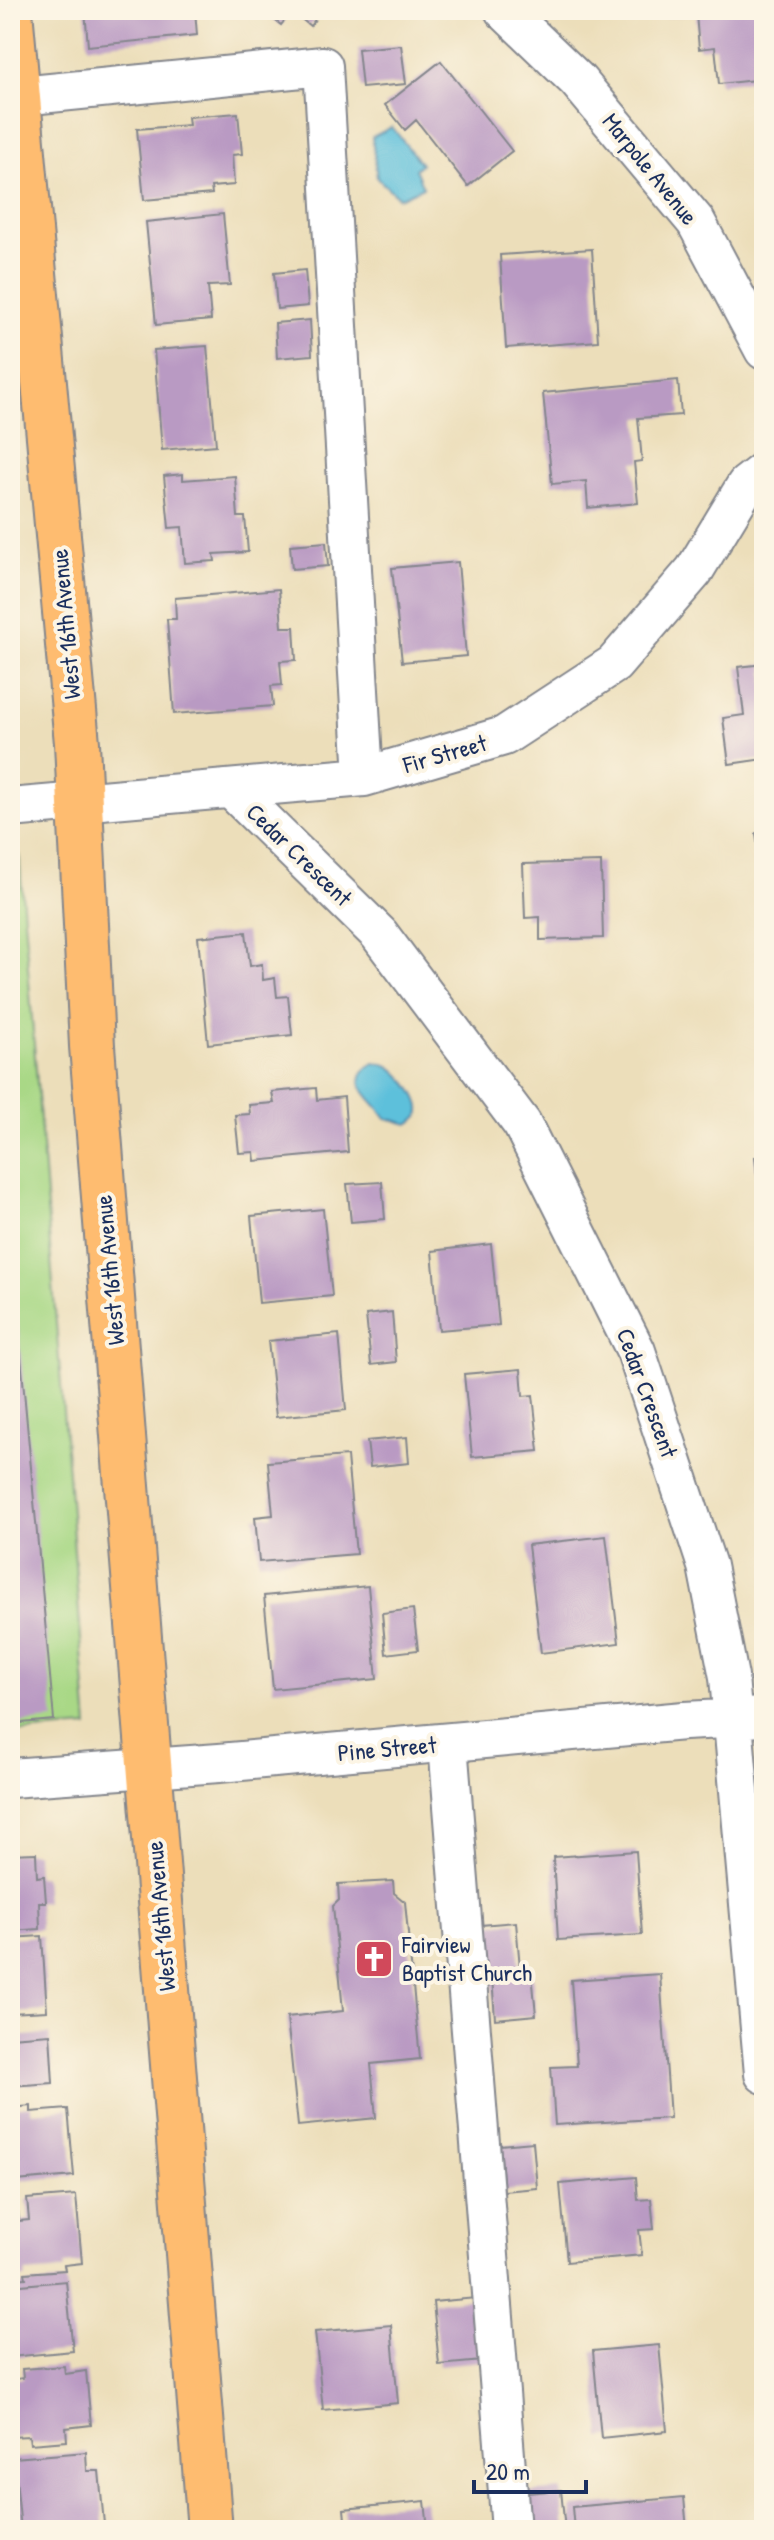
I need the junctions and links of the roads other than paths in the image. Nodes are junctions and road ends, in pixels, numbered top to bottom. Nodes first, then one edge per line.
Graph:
1 (504, 10) edge
2 (10, 11) edge
3 (14, 96) edge
4 (764, 350) edge
5 (764, 471) edge
6 (364, 777) junction
7 (231, 789) junction
8 (79, 802) junction
9 (10, 808) edge
10 (749, 1718) edge
11 (448, 1744) junction
12 (149, 1767) junction
13 (10, 1778) edge
14 (764, 2074) edge
15 (210, 2530) edge
16 (511, 2530) edge

1 - 4 street, Marpole Avenue
2 - 3 main road, West 16th Avenue
3 - 6 street
3 - 8 main road, West 16th Avenue
5 - 6 street, Fir Street
6 - 7 street, Fir Street
7 - 8 street, Fir Street
7 - 10 street, Cedar Crescent
8 - 9 street, Fir Street
8 - 12 main road, West 16th Avenue
10 - 11 street, Pine Street
10 - 14 street, Cedar Crescent
11 - 12 street, Pine Street
11 - 16 street
12 - 13 street, Pine Street
12 - 15 main road, West 16th Avenue

